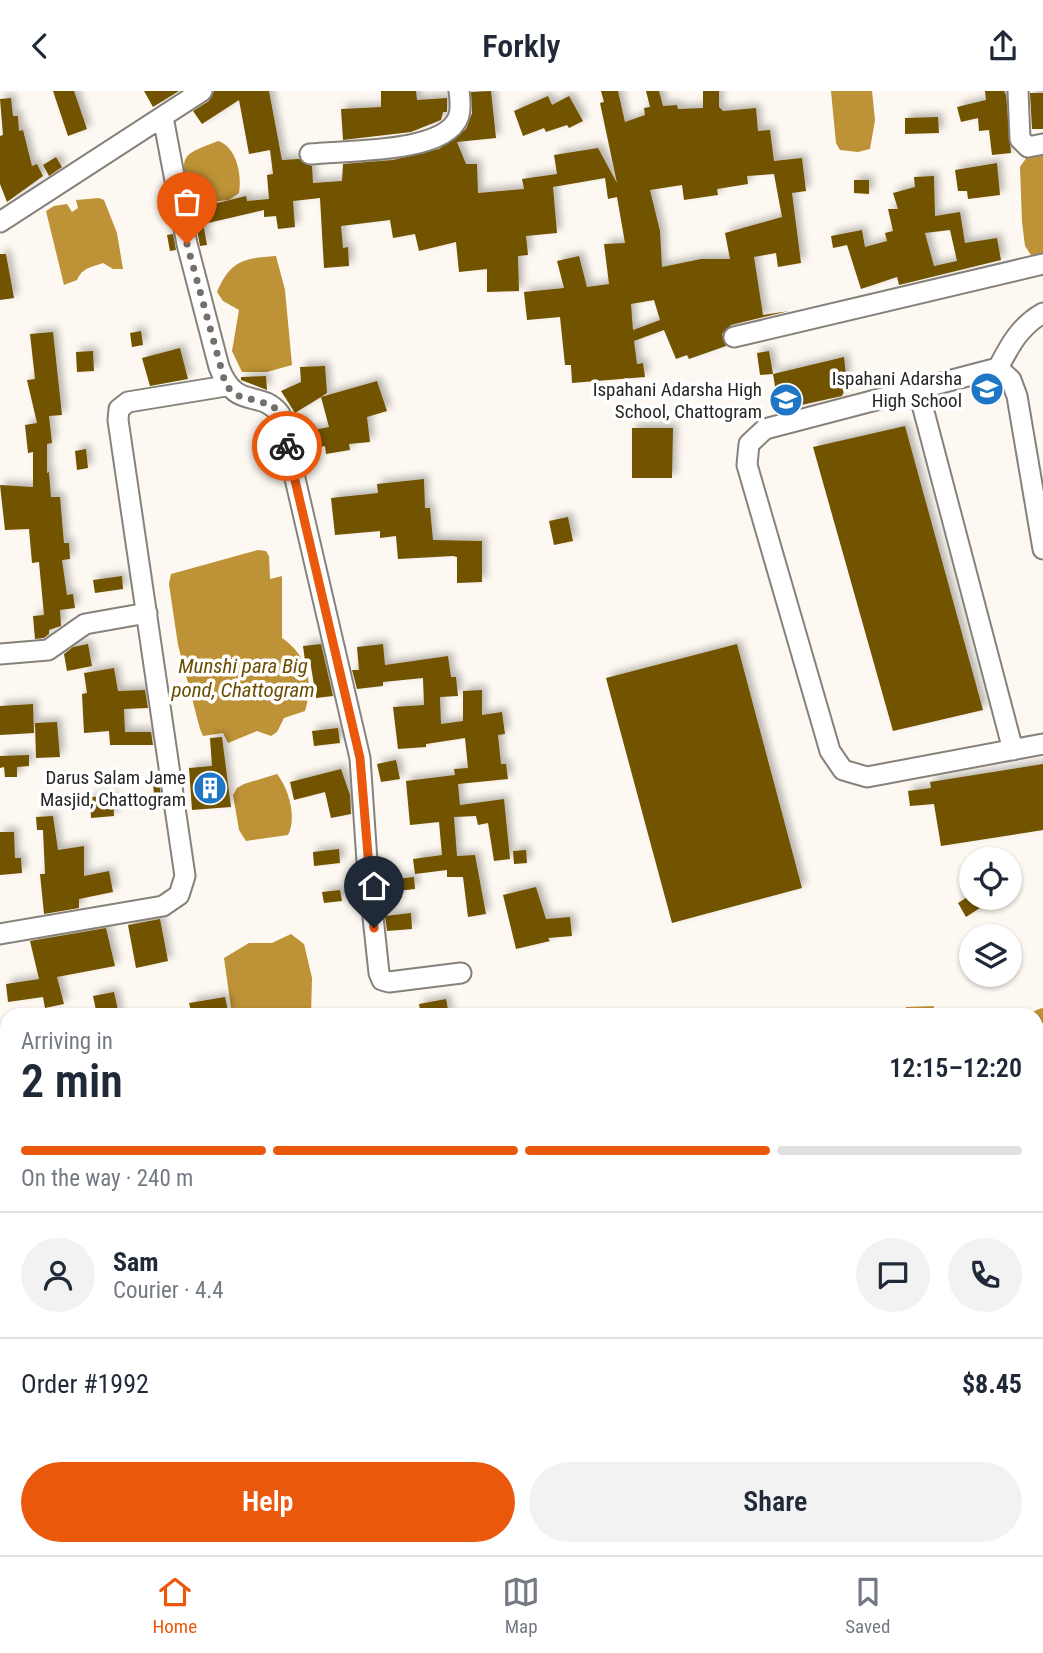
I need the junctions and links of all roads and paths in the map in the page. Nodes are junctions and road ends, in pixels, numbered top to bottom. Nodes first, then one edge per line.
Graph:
1 (202, 91) edge
2 (459, 91) edge
3 (1018, 91) edge
4 (163, 117) junction
5 (1043, 143) edge
6 (310, 154) dead end
7 (0, 222) edge
8 (1043, 264) edge
9 (1043, 313) edge
10 (734, 337) dead end
11 (998, 368) junction
12 (226, 386) junction
13 (918, 389) junction
14 (1038, 493) edge
15 (1043, 549) edge
16 (146, 613) junction
17 (0, 654) edge
18 (1043, 744) edge
19 (1013, 750) junction
20 (0, 934) edge
21 (461, 973) dead end

1 - 4 street
2 - 6 street
3 - 5 street
4 - 7 street
4 - 12 street
8 - 10 street
9 - 11 street
11 - 13 street
11 - 14 street
12 - 16 street
12 - 21 street
13 - 19 street
13 - 19 street
14 - 15 street
16 - 17 street
16 - 20 street
18 - 19 street

